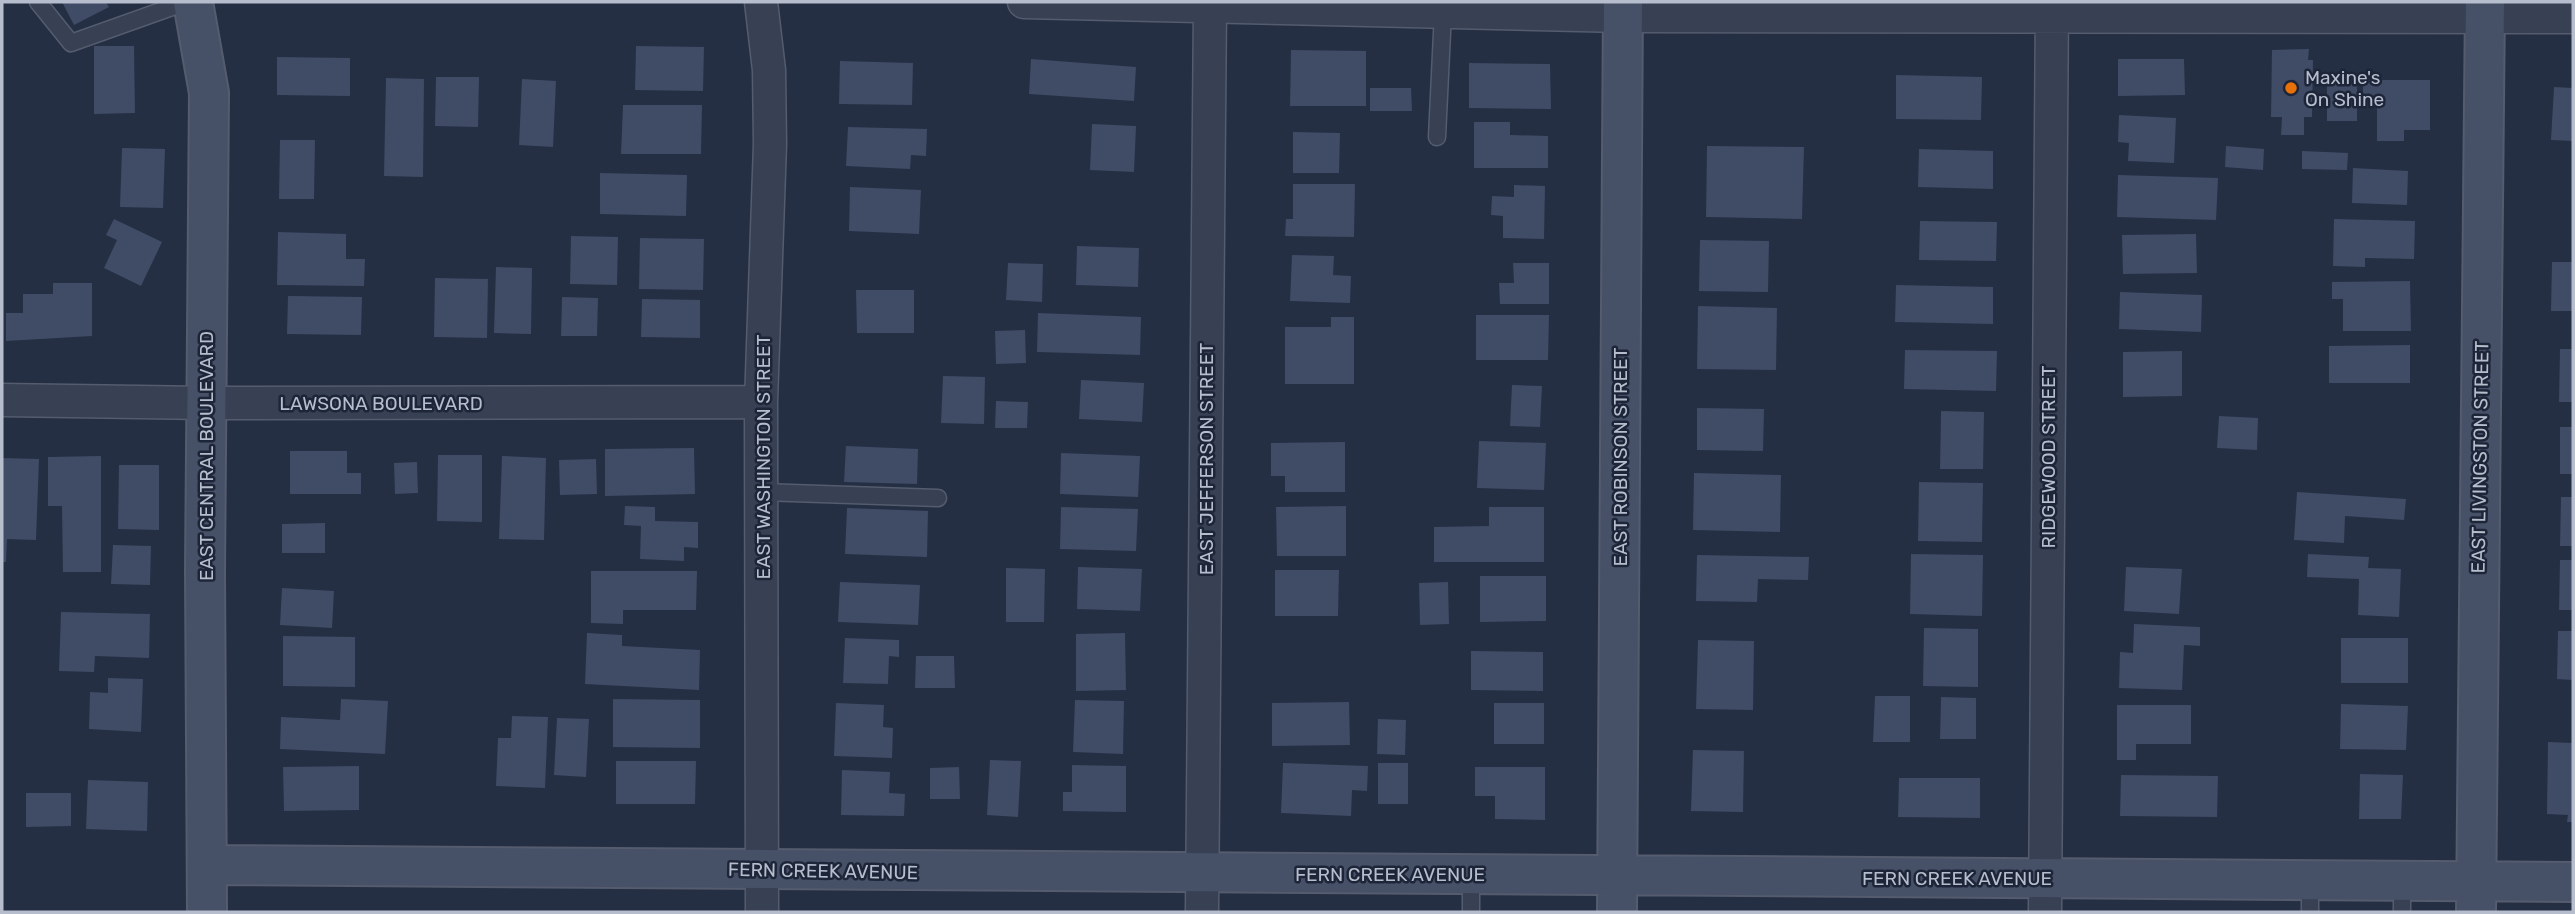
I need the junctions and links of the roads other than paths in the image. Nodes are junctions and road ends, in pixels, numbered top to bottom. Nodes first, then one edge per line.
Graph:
1 (38, 2) edge
2 (186, 2) edge
3 (193, 2) edge
4 (761, 2) edge
5 (1045, 2) edge
6 (1210, 5) junction
7 (1453, 8) edge
8 (1623, 9) edge
9 (2052, 9) edge
10 (2485, 10) edge
11 (2573, 17) edge
12 (1437, 137) dead end
13 (2, 400) edge
14 (761, 402) junction
15 (207, 403) junction
16 (761, 492) junction
17 (938, 498) dead end
18 (207, 865) junction
19 (762, 870) junction
20 (1471, 873) junction
21 (1203, 874) junction
22 (1617, 875) junction
23 (2573, 882) edge
24 (2045, 895) edge
25 (2310, 896) edge
26 (2402, 897) edge
27 (2476, 897) edge
28 (206, 912) edge
29 (762, 912) edge
30 (1202, 912) edge
31 (1471, 912) edge
32 (1617, 912) edge

1 - 2 lane
3 - 15 street, EAST CENTRAL BOULEVARD
4 - 14 street, EAST WASHINGTON STREET
5 - 6 street
6 - 7 street
6 - 21 street, EAST JEFFERSON STREET
7 - 8 street
7 - 12 lane
8 - 9 street
8 - 22 street, EAST ROBINSON STREET
9 - 10 street
9 - 24 street, RIDGEWOOD STREET
10 - 11 street
10 - 27 street, EAST LIVINGSTON STREET
13 - 15 street, LAWSONA BOULEVARD
14 - 15 street, LAWSONA BOULEVARD
14 - 16 street, EAST WASHINGTON STREET
15 - 18 street, EAST CENTRAL BOULEVARD
16 - 17 lane
16 - 19 street, EAST WASHINGTON STREET
18 - 19 street, FERN CREEK AVENUE
18 - 28 street, EAST CENTRAL BOULEVARD
19 - 21 street, FERN CREEK AVENUE
19 - 29 street, EAST WASHINGTON STREET
20 - 21 street, FERN CREEK AVENUE
20 - 22 street, FERN CREEK AVENUE
20 - 31 lane
21 - 30 street, EAST JEFFERSON STREET
22 - 24 street, FERN CREEK AVENUE
22 - 32 street, EAST ROBINSON STREET
23 - 27 street, FERN CREEK AVENUE
24 - 25 street, FERN CREEK AVENUE
25 - 26 street, FERN CREEK AVENUE
26 - 27 street, FERN CREEK AVENUE

